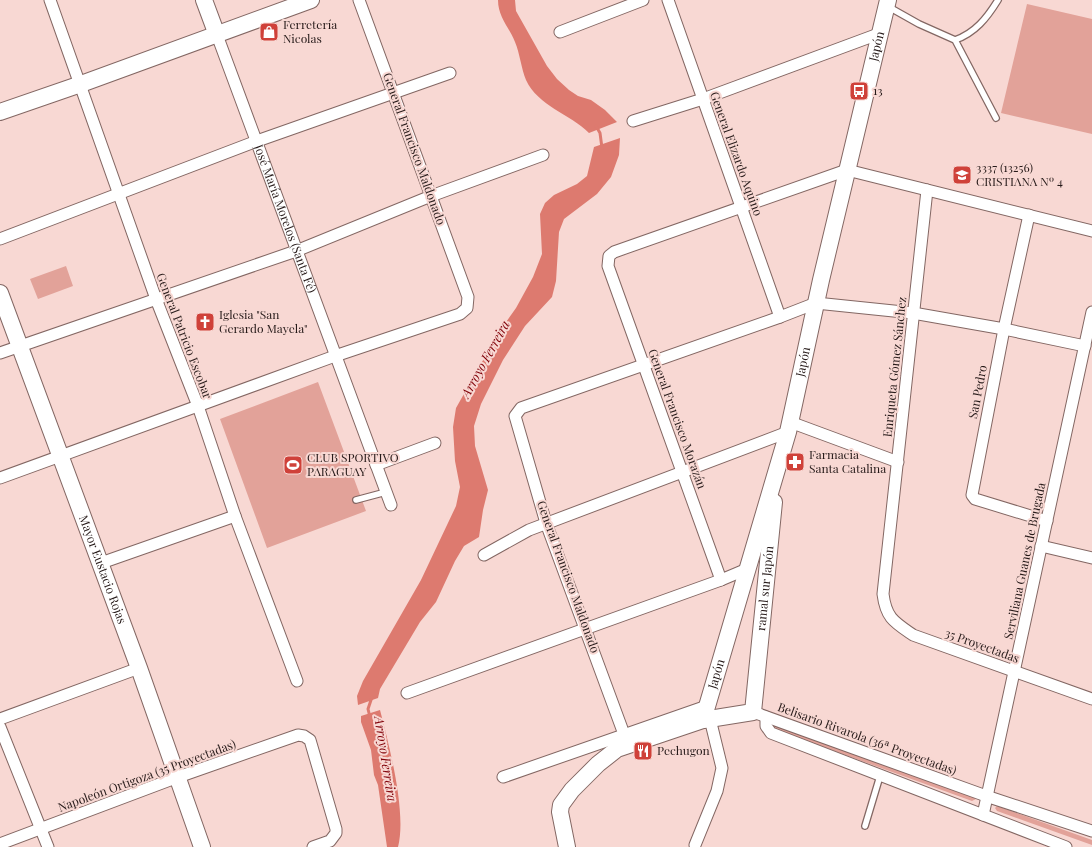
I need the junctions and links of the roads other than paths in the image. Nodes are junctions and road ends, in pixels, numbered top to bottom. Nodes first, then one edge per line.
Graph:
1 (50, 0) edge
2 (204, 0) edge
3 (311, 0) edge
4 (359, 0) edge
5 (643, 0) edge
6 (668, 0) edge
7 (998, 0) edge
8 (888, 3) edge
9 (560, 32) dead end
10 (881, 33) junction
11 (217, 35) junction
12 (955, 40) junction
13 (450, 73) dead end
14 (81, 84) junction
15 (393, 94) junction
16 (702, 99) junction
17 (0, 112) edge
18 (996, 118) dead end
19 (633, 121) dead end
20 (257, 141) junction
21 (543, 154) dead end
22 (846, 170) junction
23 (927, 190) junction
24 (118, 195) junction
25 (431, 196) junction
26 (742, 208) junction
27 (1029, 216) junction
28 (1092, 231) edge
29 (0, 238) edge
30 (296, 250) junction
31 (0, 293) edge
32 (156, 299) junction
33 (816, 303) junction
34 (1092, 312) edge
35 (913, 313) junction
36 (780, 317) junction
37 (1004, 329) junction
38 (19, 346) junction
39 (1085, 346) junction
40 (0, 353) edge
41 (335, 356) junction
42 (644, 365) junction
43 (198, 406) junction
44 (789, 427) junction
45 (435, 443) dead end
46 (60, 456) junction
47 (898, 462) junction
48 (376, 465) junction
49 (778, 465) junction
50 (682, 472) junction
51 (0, 478) edge
52 (386, 492) junction
53 (356, 500) dead end
54 (391, 505) dead end
55 (235, 516) junction
56 (1046, 521) junction
57 (546, 523) junction
58 (1041, 546) junction
59 (484, 555) dead end
60 (1092, 558) edge
61 (101, 563) junction
62 (747, 569) junction
63 (721, 580) junction
64 (883, 594) joint
65 (586, 628) junction
66 (140, 668) junction
67 (1014, 671) junction
68 (297, 681) dead end
69 (407, 693) dead end
70 (1092, 699) edge
71 (707, 715) junction
72 (760, 715) junction
73 (0, 719) edge
74 (0, 727) edge
75 (623, 743) junction
76 (880, 776) junction
77 (178, 777) junction
78 (503, 777) dead end
79 (989, 797) junction
80 (983, 815) junction
81 (865, 826) dead end
82 (42, 829) junction
83 (1092, 831) edge
84 (0, 844) edge
85 (695, 845) dead end
86 (48, 847) edge
87 (202, 847) edge
88 (313, 847) edge
89 (567, 847) edge
90 (1066, 847) edge

1 - 14 street, General Patricio Escobar
2 - 11 street, José María Morelos (Santa Fé)
3 - 11 street
4 - 15 street, General Francisco Maldonado
5 - 9 street
6 - 16 street, General Elizardo Aquino
7 - 12 lane
8 - 10 street, Japón
8 - 12 lane
10 - 16 street
10 - 22 street, Japón
11 - 14 street
11 - 20 street, José María Morelos (Santa Fé)
12 - 18 lane
13 - 15 street
14 - 17 street
14 - 24 street, General Patricio Escobar
15 - 20 street
15 - 25 street, General Francisco Maldonado
16 - 19 street
16 - 26 street, General Elizardo Aquino
20 - 24 street
20 - 30 street, José María Morelos (Santa Fé)
21 - 25 street
22 - 23 street
22 - 26 street
22 - 33 street, Japón
23 - 27 street
23 - 35 street, Enriqueta Gómez Sánchez
24 - 29 street
24 - 32 street, General Patricio Escobar
25 - 30 street
25 - 41 street, General Francisco Maldonado
26 - 36 street, General Elizardo Aquino
26 - 42 street, General Francisco Morazán
27 - 28 street
27 - 37 street, San Pedro
30 - 32 street
30 - 41 street, José María Morelos (Santa Fé)
31 - 38 street, Mayor Eustacio Rojas
32 - 38 street
32 - 43 street, General Patricio Escobar
33 - 35 street
33 - 36 street
33 - 44 street, Japón
34 - 39 street, Serviliana Guanes de Brugada
35 - 37 street
35 - 47 street, Enriqueta Gómez Sánchez
36 - 42 street
37 - 39 street
37 - 56 street, San Pedro
38 - 40 street
38 - 46 street, Mayor Eustacio Rojas
39 - 56 street, Serviliana Guanes de Brugada
41 - 43 street
41 - 48 street, José María Morelos (Santa Fé)
42 - 50 street, General Francisco Morazán
42 - 57 street, General Francisco Maldonado
43 - 46 street
43 - 55 street, General Patricio Escobar
44 - 47 street
44 - 49 street, Japón
44 - 50 street
45 - 48 street
46 - 51 street
46 - 61 street, Mayor Eustacio Rojas
47 - 64 street, Enriqueta Gómez Sánchez
48 - 52 street, José María Morelos (Santa Fé)
49 - 62 street, Japón
49 - 72 street, ramal sur Japón
50 - 57 street
50 - 63 street, General Francisco Morazán
52 - 53 lane
52 - 54 street, José María Morelos (Santa Fé)
55 - 61 street
55 - 68 street, General Patricio Escobar
56 - 58 street, Serviliana Guanes de Brugada
57 - 59 street
57 - 65 street, General Francisco Maldonado
58 - 60 street
58 - 67 street, Serviliana Guanes de Brugada
61 - 66 street, Mayor Eustacio Rojas
62 - 63 street
62 - 71 street, Japón
63 - 65 street
64 - 67 street, 35 Proyectadas
65 - 69 street
65 - 75 street, General Francisco Maldonado
66 - 73 street
66 - 77 street, Mayor Eustacio Rojas
67 - 70 street, 35 Proyectadas
67 - 79 street, Serviliana Guanes de Brugada
71 - 72 street
71 - 75 street
71 - 85 street, Japón
72 - 76 street, Belisario Rivarola (36ª Proyectadas)
72 - 79 street, Belisario Rivarola (36ª Proyectadas)
74 - 82 street
75 - 78 street
75 - 89 street
76 - 80 street, Belisario Rivarola (36ª Proyectadas)
76 - 81 lane
77 - 82 street, Napoleón Ortigoza (35 Proyectadas)
77 - 87 street, Mayor Eustacio Rojas
77 - 88 street, Napoleón Ortigoza (35 Proyectadas)
79 - 80 street, Serviliana Guanes de Brugada
79 - 83 street, Belisario Rivarola (36ª Proyectadas)
80 - 90 street, Belisario Rivarola (36ª Proyectadas)
82 - 84 street, Napoleón Ortigoza (35 Proyectadas)
82 - 86 street

